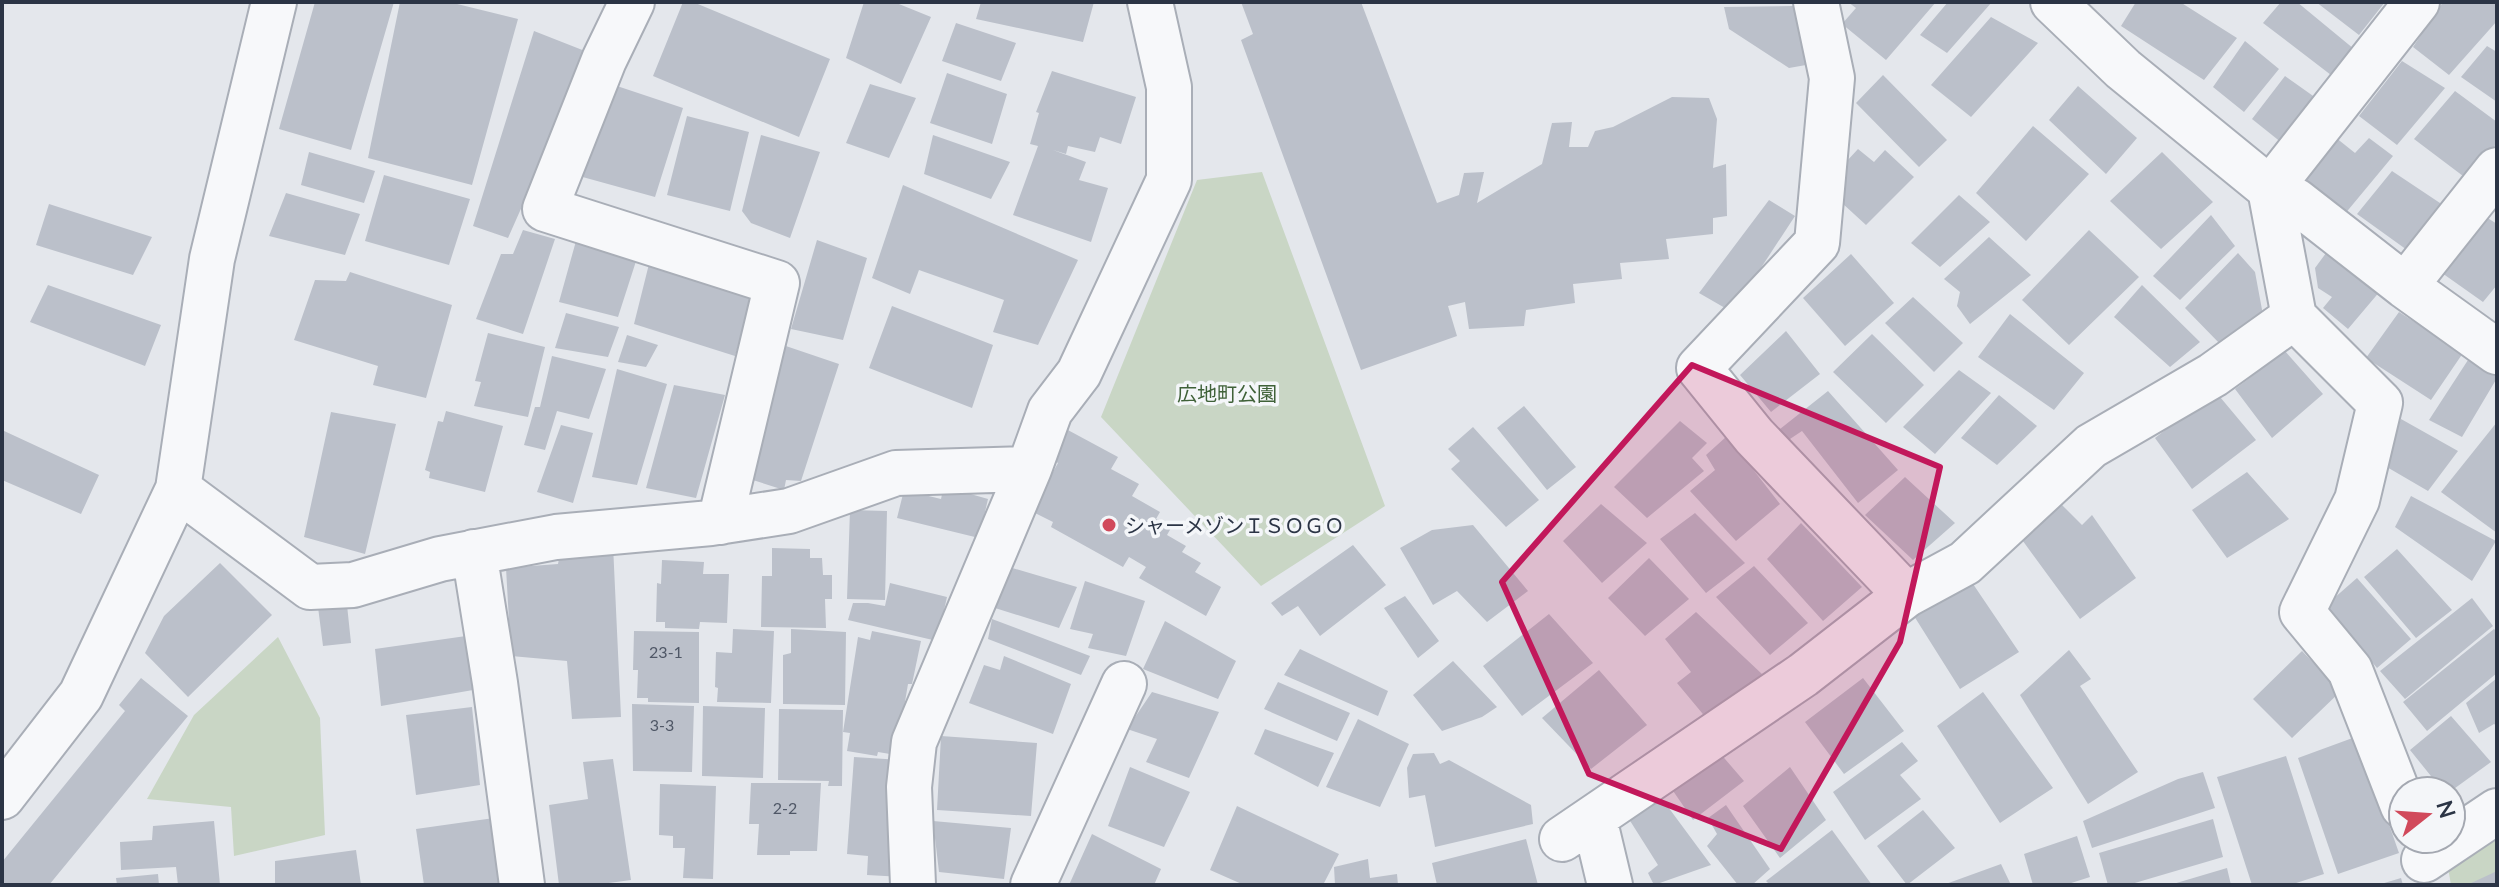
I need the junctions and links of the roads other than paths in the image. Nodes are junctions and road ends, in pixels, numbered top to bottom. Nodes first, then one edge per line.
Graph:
1 (274, 2) edge
2 (632, 2) edge
3 (1150, 2) edge
4 (1816, 2) edge
5 (2417, 2) edge
6 (2076, 10) edge
7 (2497, 170) edge
8 (2270, 189) junction
9 (2405, 286) junction
10 (2294, 317) junction
11 (2497, 352) edge
12 (1029, 469) junction
13 (178, 489) junction
14 (720, 522) junction
15 (474, 552) junction
16 (1906, 595) junction
17 (1124, 684) dead end
18 (2391, 775) edge
19 (2, 797) edge
20 (2497, 811) edge
21 (2422, 861) edge
22 (522, 885) edge
23 (913, 885) edge
24 (1033, 885) edge
25 (1610, 885) edge

1 - 13 street
2 - 14 street
3 - 12 street
4 - 16 street
5 - 8 street
6 - 8 street
7 - 9 street
8 - 9 street
8 - 10 street
9 - 11 street
10 - 16 street
10 - 18 street
12 - 14 street
12 - 23 street
13 - 15 street
13 - 19 street
14 - 15 street
15 - 22 street
16 - 25 street
17 - 24 street
20 - 21 street

